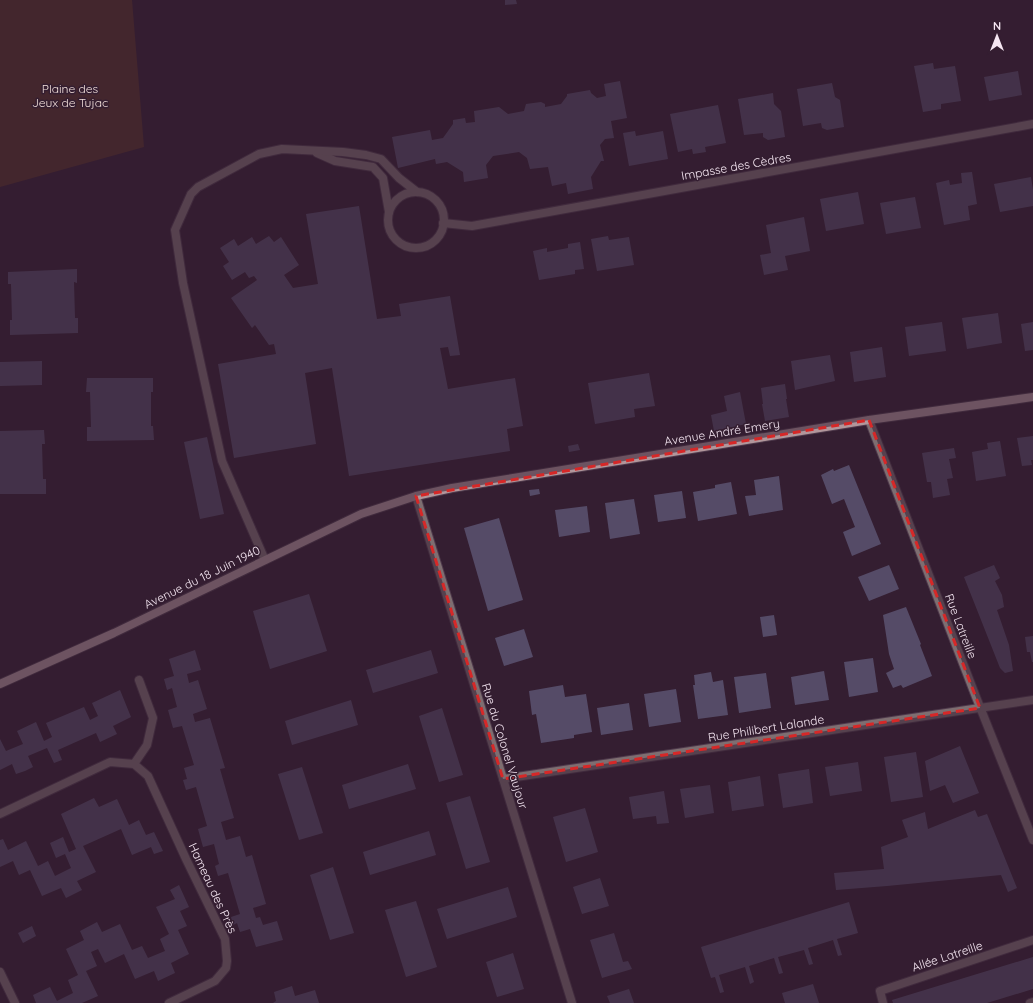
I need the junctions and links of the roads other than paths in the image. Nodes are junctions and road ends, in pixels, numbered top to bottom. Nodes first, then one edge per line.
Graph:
1 (1033, 124) edge
2 (311, 150) junction
3 (418, 192) junction
4 (389, 212) junction
5 (443, 223) junction
6 (1033, 397) edge
7 (870, 420) junction
8 (416, 496) junction
9 (265, 560) junction
10 (139, 680) dead end
11 (0, 684) edge
12 (1033, 700) edge
13 (980, 708) junction
14 (134, 764) junction
15 (503, 779) junction
16 (0, 814) edge
17 (1033, 840) edge
18 (1033, 940) edge
19 (0, 972) edge
20 (15, 1003) edge
21 (169, 1003) edge
22 (572, 1003) edge
23 (883, 1003) edge

1 - 5 street, Impasse des Cèdres
2 - 3 street
2 - 4 street
2 - 9 street
3 - 4 street
3 - 5 street
4 - 5 street
6 - 7 street, Avenue André Emery
7 - 8 street, Avenue André Emery
7 - 13 street, Rue Latreille
8 - 9 street, Avenue du 18 Juin 1940
8 - 15 street, Rue du Colonel Vaujour
9 - 11 street, Avenue du 18 Juin 1940
10 - 14 street
12 - 13 street, Rue Philibert Lalande
13 - 15 street, Rue Philibert Lalande
13 - 17 street, Rue Latreille
14 - 16 street
14 - 21 street, Hameau des Près
15 - 22 street, Rue du Colonel Vaujour
18 - 23 street, Allée Latreille
19 - 20 street

